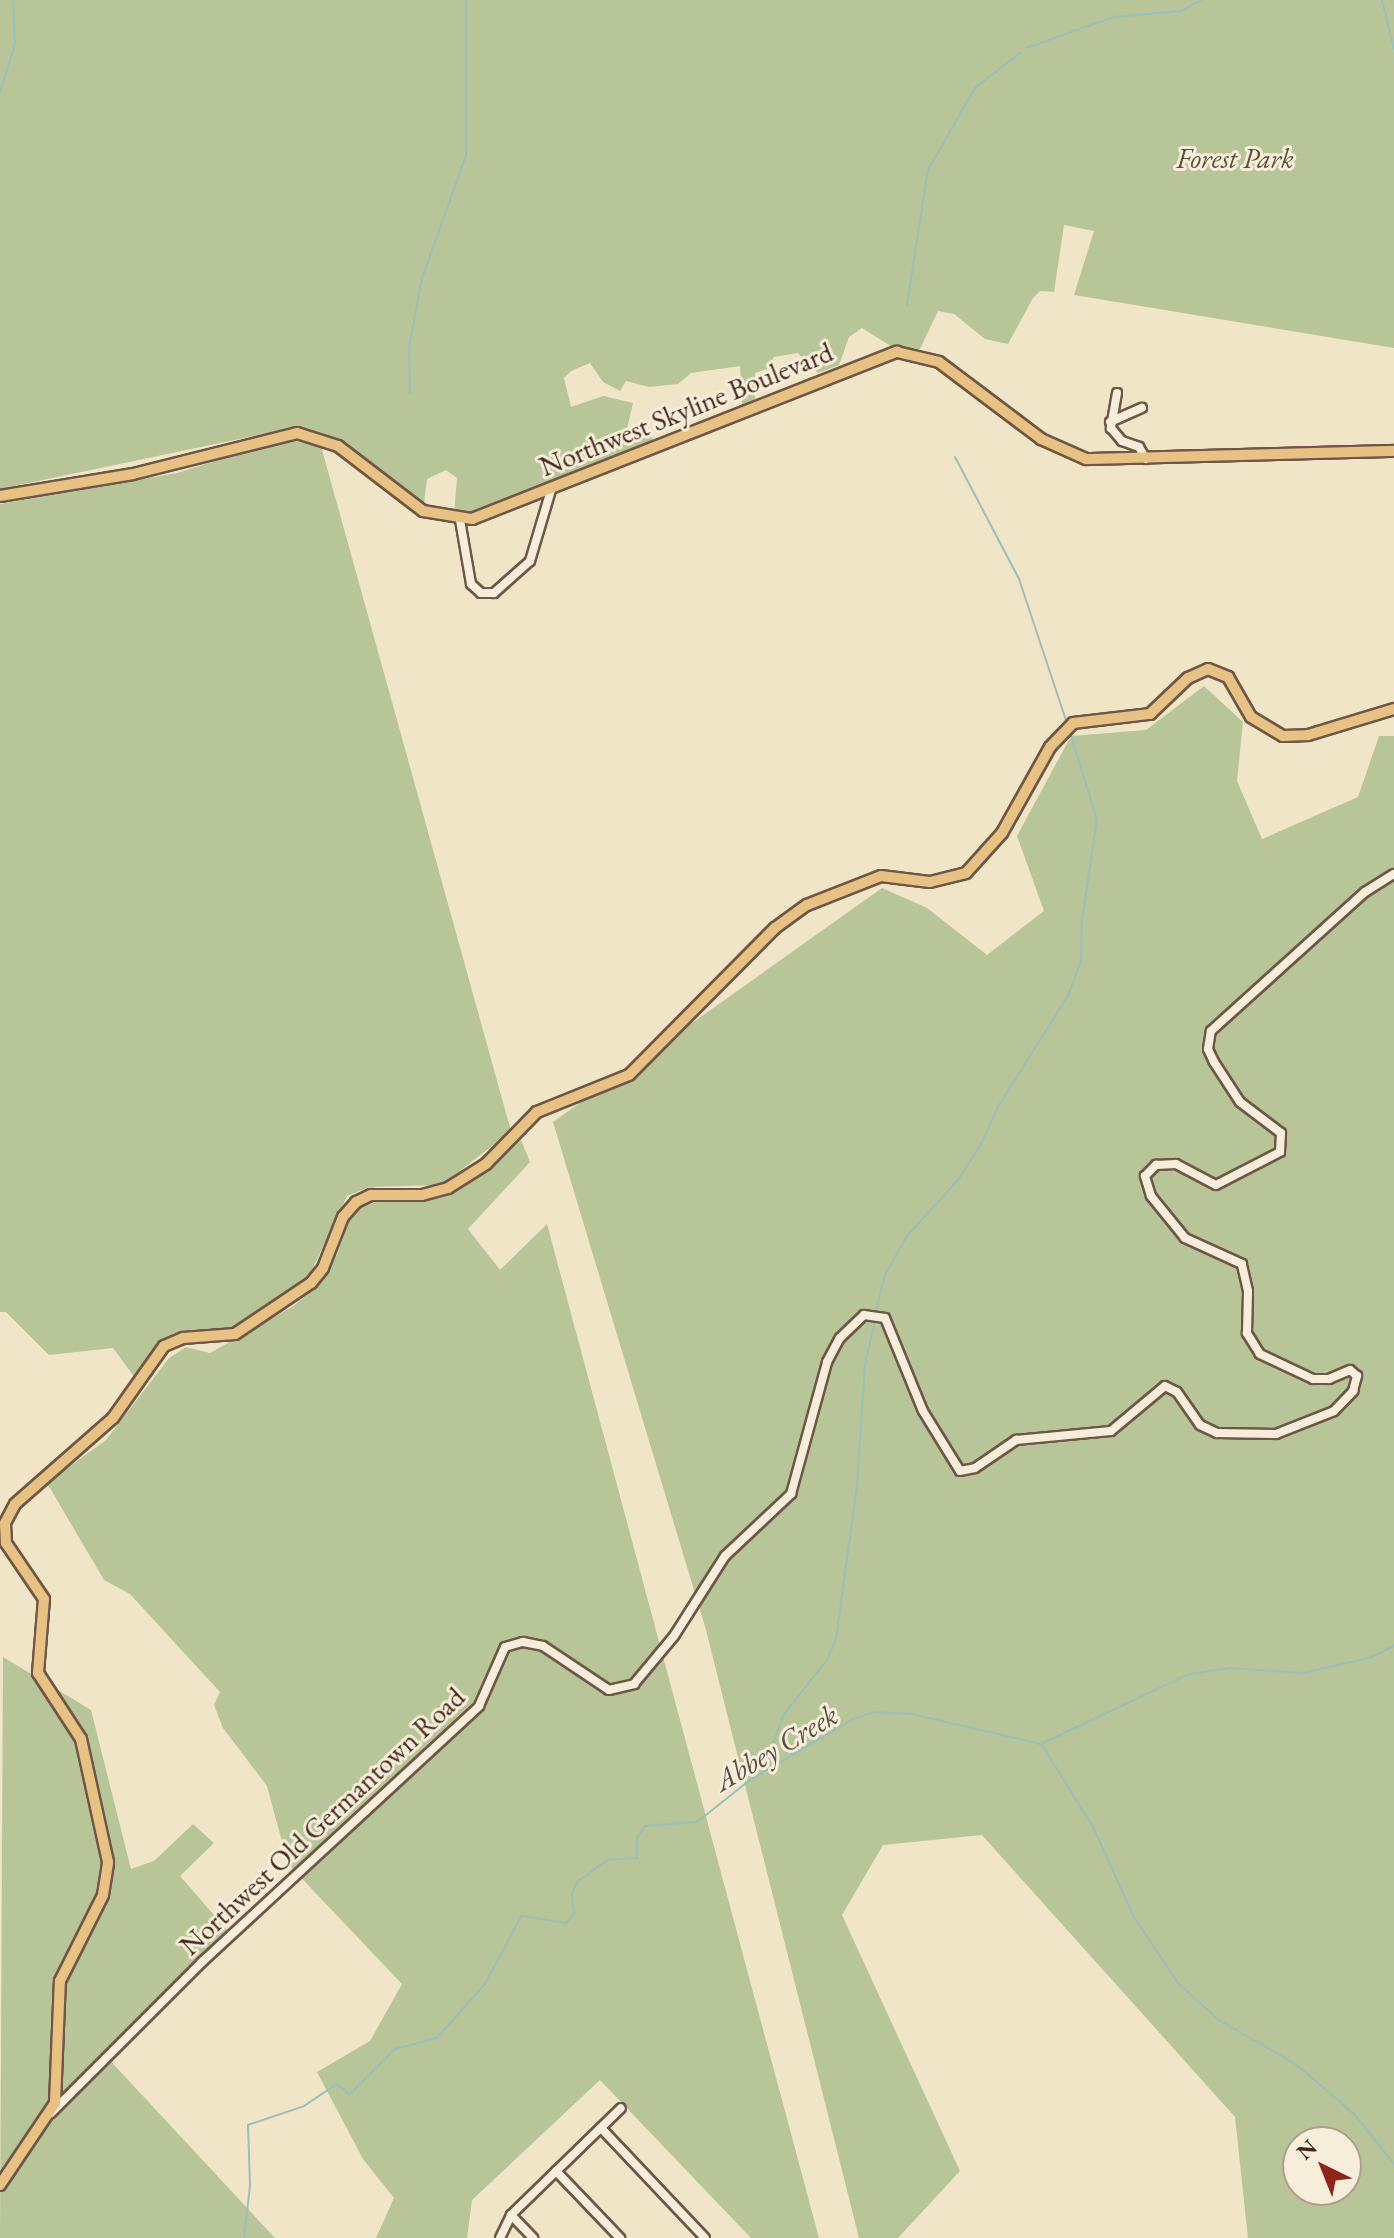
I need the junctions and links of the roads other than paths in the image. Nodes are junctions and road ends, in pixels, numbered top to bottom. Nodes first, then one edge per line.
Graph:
1 (1117, 393) dead end
2 (1142, 408) dead end
3 (1110, 422) junction
4 (1394, 451) edge
5 (1146, 459) junction
6 (551, 490) junction
7 (0, 496) edge
8 (460, 520) junction
9 (1394, 709) edge
10 (1394, 874) edge
11 (621, 2108) dead end
12 (51, 2113) junction
13 (601, 2128) junction
14 (556, 2171) junction
15 (0, 2185) edge
16 (511, 2215) junction
17 (500, 2238) edge
18 (533, 2238) edge
19 (620, 2238) edge
20 (705, 2238) edge

1 - 3 street
2 - 3 street
3 - 5 street
4 - 5 main road, Northwest Skyline Boulevard
5 - 6 main road, Northwest Skyline Boulevard
6 - 8 main road, Northwest Skyline Boulevard
6 - 8 street
7 - 8 main road, Northwest Skyline Boulevard
9 - 12 main road
10 - 12 street, Northwest Old Germantown Road
11 - 13 street
12 - 15 main road
13 - 14 street
13 - 20 street
14 - 16 street
14 - 19 street
16 - 17 street
16 - 18 street

